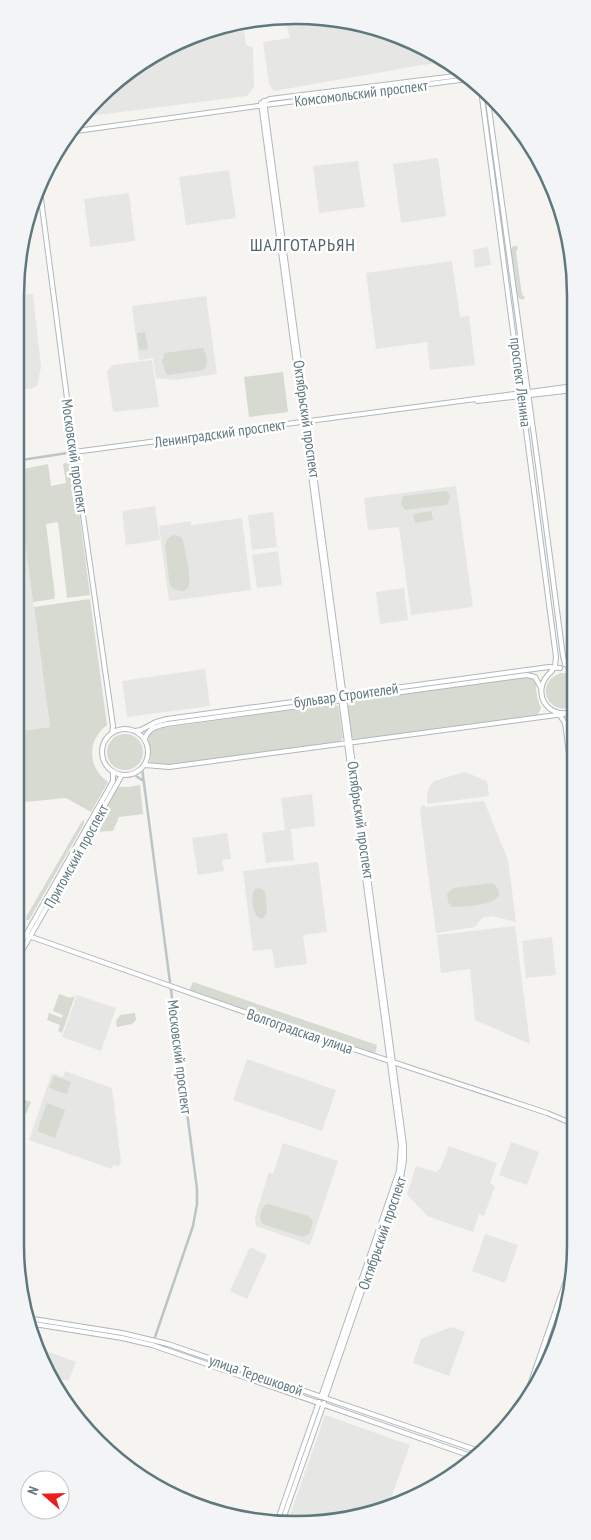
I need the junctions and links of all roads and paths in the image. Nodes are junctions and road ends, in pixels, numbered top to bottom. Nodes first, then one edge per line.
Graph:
1 (455, 76) edge
2 (461, 80) edge
3 (483, 98) edge
4 (487, 102) edge
5 (263, 104) junction
6 (80, 131) edge
7 (41, 200) edge
8 (567, 387) edge
9 (567, 391) edge
10 (528, 394) junction
11 (522, 395) junction
12 (306, 422) junction
13 (74, 452) junction
14 (24, 460) edge
15 (567, 666) joint
16 (554, 667) junction
17 (561, 668) junction
18 (567, 669) edge
19 (550, 672) junction
20 (541, 688) junction
21 (343, 697) junction
22 (567, 712) edge
23 (559, 713) junction
24 (112, 721) junction
25 (122, 729) junction
26 (135, 731) junction
27 (112, 733) junction
28 (567, 738) edge
29 (145, 739) junction
30 (349, 744) junction
31 (143, 766) junction
32 (113, 772) junction
33 (132, 774) junction
34 (122, 775) junction
35 (143, 781) junction
36 (28, 936) junction
37 (24, 942) edge
38 (24, 944) edge
39 (170, 987) junction
40 (392, 1062) junction
41 (567, 1121) edge
42 (564, 1287) edge
43 (34, 1319) edge
44 (36, 1324) edge
45 (154, 1340) junction
46 (544, 1344) junction
47 (544, 1354) edge
48 (533, 1377) edge
49 (323, 1398) junction
50 (321, 1403) junction
51 (474, 1450) edge
52 (468, 1455) edge
53 (283, 1516) edge

1 - 5 main road, Комсомольский проспект
2 - 5 main road, Комсомольский проспект
3 - 11 main road, проспект Ленина
4 - 10 main road, проспект Ленина
5 - 6 main road, Комсомольский проспект
5 - 12 main road, Октябрьский проспект
7 - 13 main road, Московский проспект
8 - 10 main road
9 - 10 main road
10 - 11 main road, Ленинградский проспект
10 - 15 main road, проспект Ленина
11 - 12 main road, Ленинградский проспект
11 - 16 main road, проспект Ленина
12 - 13 main road, Ленинградский проспект
12 - 21 main road, Октябрьский проспект
13 - 14 street, Ленинградский проспект
13 - 24 main road, Московский проспект
15 - 17 main road
16 - 17 main road, бульвар Строителей
16 - 19 main road
16 - 21 main road, бульвар Строителей
17 - 18 main road, бульвар Строителей
17 - 19 main road
19 - 20 main road
20 - 21 main road, бульвар Строителей
20 - 23 main road
21 - 26 main road, бульвар Строителей
21 - 29 main road, бульвар Строителей
21 - 30 main road, Октябрьский проспект
22 - 23 main road
23 - 28 main road
23 - 30 main road
24 - 25 main road
24 - 27 main road, Московский проспект
25 - 26 main road
25 - 27 main road
26 - 29 main road
27 - 32 main road
29 - 31 main road
30 - 31 main road
30 - 40 main road, Октябрьский проспект
31 - 33 main road
31 - 35 street, Московский проспект
32 - 34 main road
32 - 36 main road, Притомский проспект
33 - 34 main road
33 - 35 street
34 - 36 main road, Притомский проспект
35 - 39 street, Московский проспект
36 - 37 main road, Притомский проспект
36 - 38 main road, Притомский проспект
36 - 39 main road, Волгоградская улица
39 - 40 main road, Волгоградская улица
39 - 45 street, Московский проспект
40 - 41 main road, Волгоградская улица
40 - 49 main road, Октябрьский проспект
42 - 46 main road
43 - 45 main road, улица Терешковой
44 - 50 main road, улица Терешковой
45 - 49 main road, улица Терешковой
46 - 47 main road
46 - 48 main road
49 - 50 main road, Октябрьский проспект
49 - 51 main road, улица Терешковой
50 - 52 main road, улица Терешковой
50 - 53 main road, Октябрьский проспект

